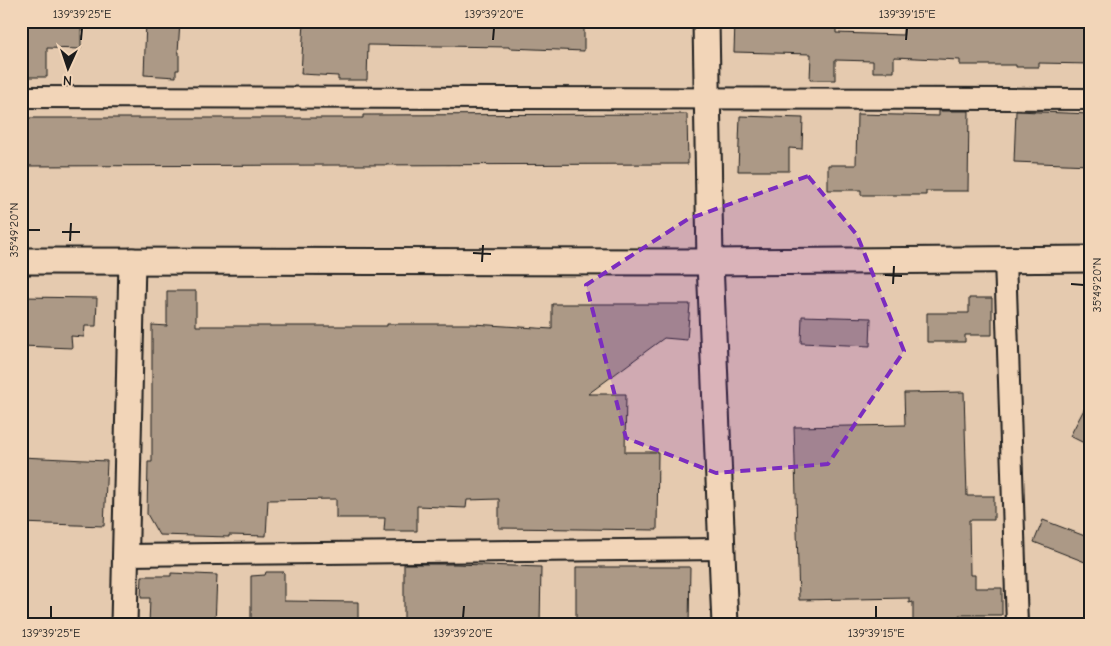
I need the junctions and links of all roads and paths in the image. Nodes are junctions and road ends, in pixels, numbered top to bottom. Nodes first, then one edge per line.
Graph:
1 (706, 21) edge
2 (21, 98) edge
3 (707, 99) junction
4 (1090, 99) edge
5 (1005, 259) junction
6 (1090, 259) edge
7 (21, 261) edge
8 (132, 261) junction
9 (710, 262) junction
10 (722, 549) junction
11 (125, 555) junction
12 (124, 625) edge
13 (726, 625) edge
14 (1017, 625) edge

1 - 3 street
2 - 3 street
3 - 4 street
3 - 9 street
5 - 6 street
5 - 9 street
5 - 14 street
7 - 8 street
8 - 9 street
8 - 11 street
9 - 10 street
10 - 11 street
10 - 13 street
11 - 12 street

